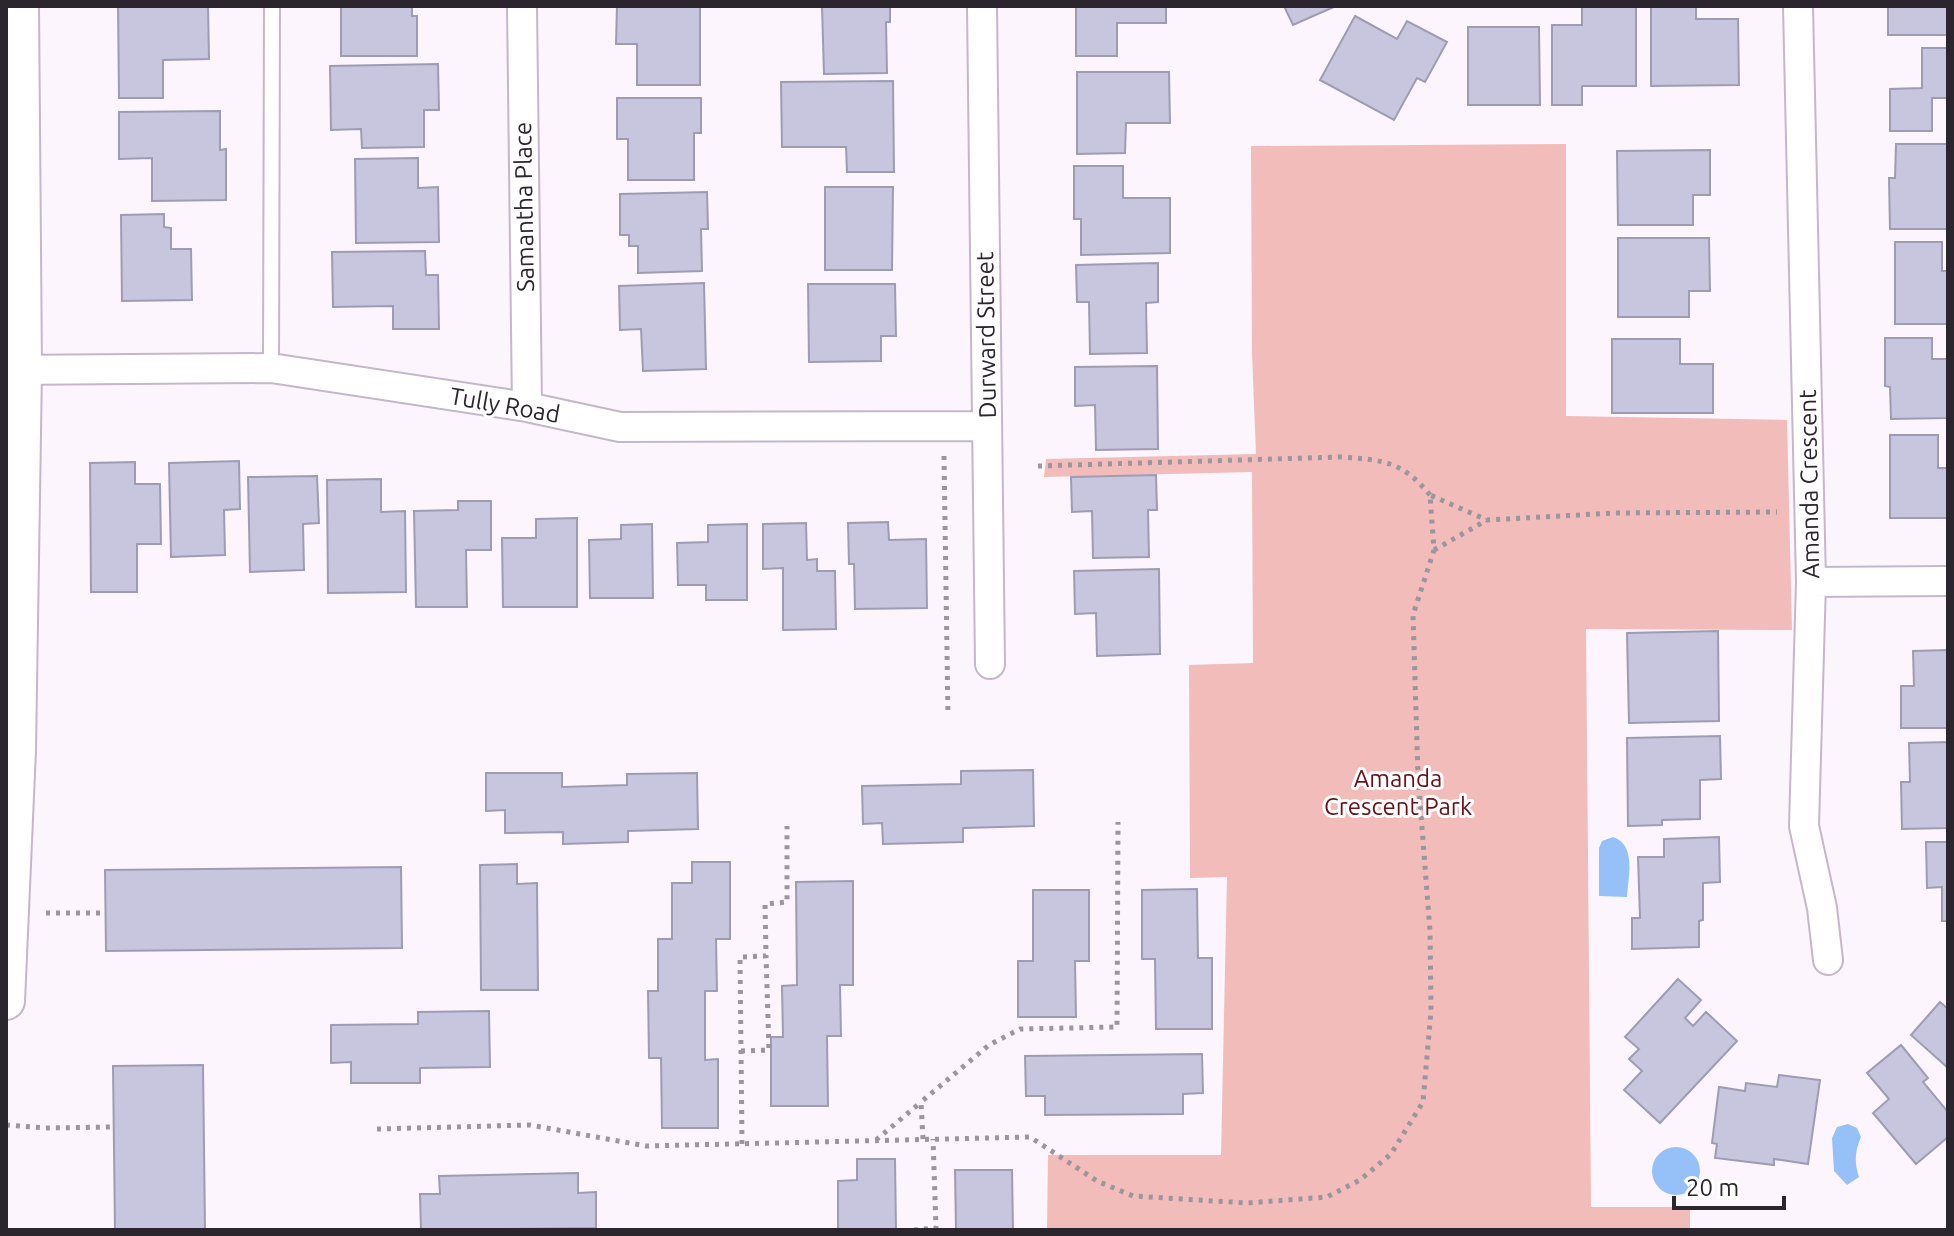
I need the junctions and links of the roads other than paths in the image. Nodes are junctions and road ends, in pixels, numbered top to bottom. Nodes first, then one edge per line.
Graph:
1 (20, 6) edge
2 (272, 6) edge
3 (522, 6) edge
4 (982, 6) edge
5 (1798, 6) edge
6 (271, 368) junction
7 (15, 370) edge
8 (527, 407) junction
9 (987, 426) junction
10 (1948, 581) edge
11 (1811, 582) junction
12 (990, 664) dead end
13 (1828, 960) dead end
14 (6, 1001) edge

1 - 7 street
2 - 6 lane
3 - 8 street, Samantha Place
4 - 9 street, Durward Street
5 - 11 street, Amanda Crescent
6 - 7 street, Tully Road
6 - 8 street, Tully Road
7 - 14 street
8 - 9 street, Tully Road
9 - 12 street, Durward Street
10 - 11 street
11 - 13 street, Amanda Crescent

